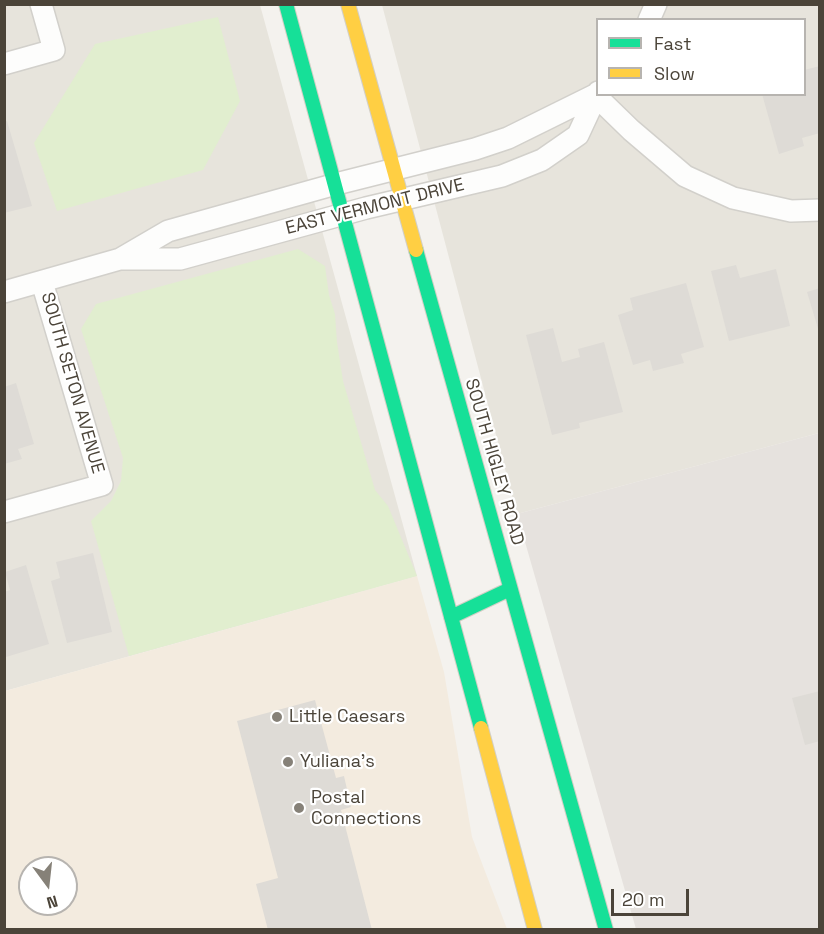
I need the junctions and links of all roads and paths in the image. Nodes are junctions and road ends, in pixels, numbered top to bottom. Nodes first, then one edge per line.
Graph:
1 (41, 4) edge
2 (286, 4) edge
3 (348, 4) edge
4 (656, 4) edge
5 (650, 18) edge
6 (4, 64) edge
7 (596, 94) edge
8 (598, 96) edge
9 (393, 170) junction
10 (336, 184) junction
11 (401, 200) junction
12 (819, 210) edge
13 (344, 214) junction
14 (120, 259) junction
15 (42, 282) junction
16 (4, 292) edge
17 (4, 512) edge
18 (510, 589) junction
19 (451, 617) junction
20 (535, 930) edge
21 (606, 930) edge

1 - 6 street
2 - 10 main road
3 - 9 main road, SOUTH HIGLEY ROAD
4 - 5 street
7 - 9 street, EAST VERMONT DRIVE
7 - 11 street, EAST VERMONT DRIVE
8 - 12 street
9 - 10 street, EAST VERMONT DRIVE
9 - 11 main road, SOUTH HIGLEY ROAD
10 - 13 main road
10 - 14 street, EAST VERMONT DRIVE
11 - 13 street, EAST VERMONT DRIVE
11 - 18 main road, SOUTH HIGLEY ROAD
13 - 14 street, EAST VERMONT DRIVE
13 - 19 main road
14 - 15 street, EAST VERMONT DRIVE
15 - 16 street, EAST VERMONT DRIVE
15 - 17 street, SOUTH SETON AVENUE
18 - 19 main road
18 - 21 main road, SOUTH HIGLEY ROAD
19 - 20 main road

